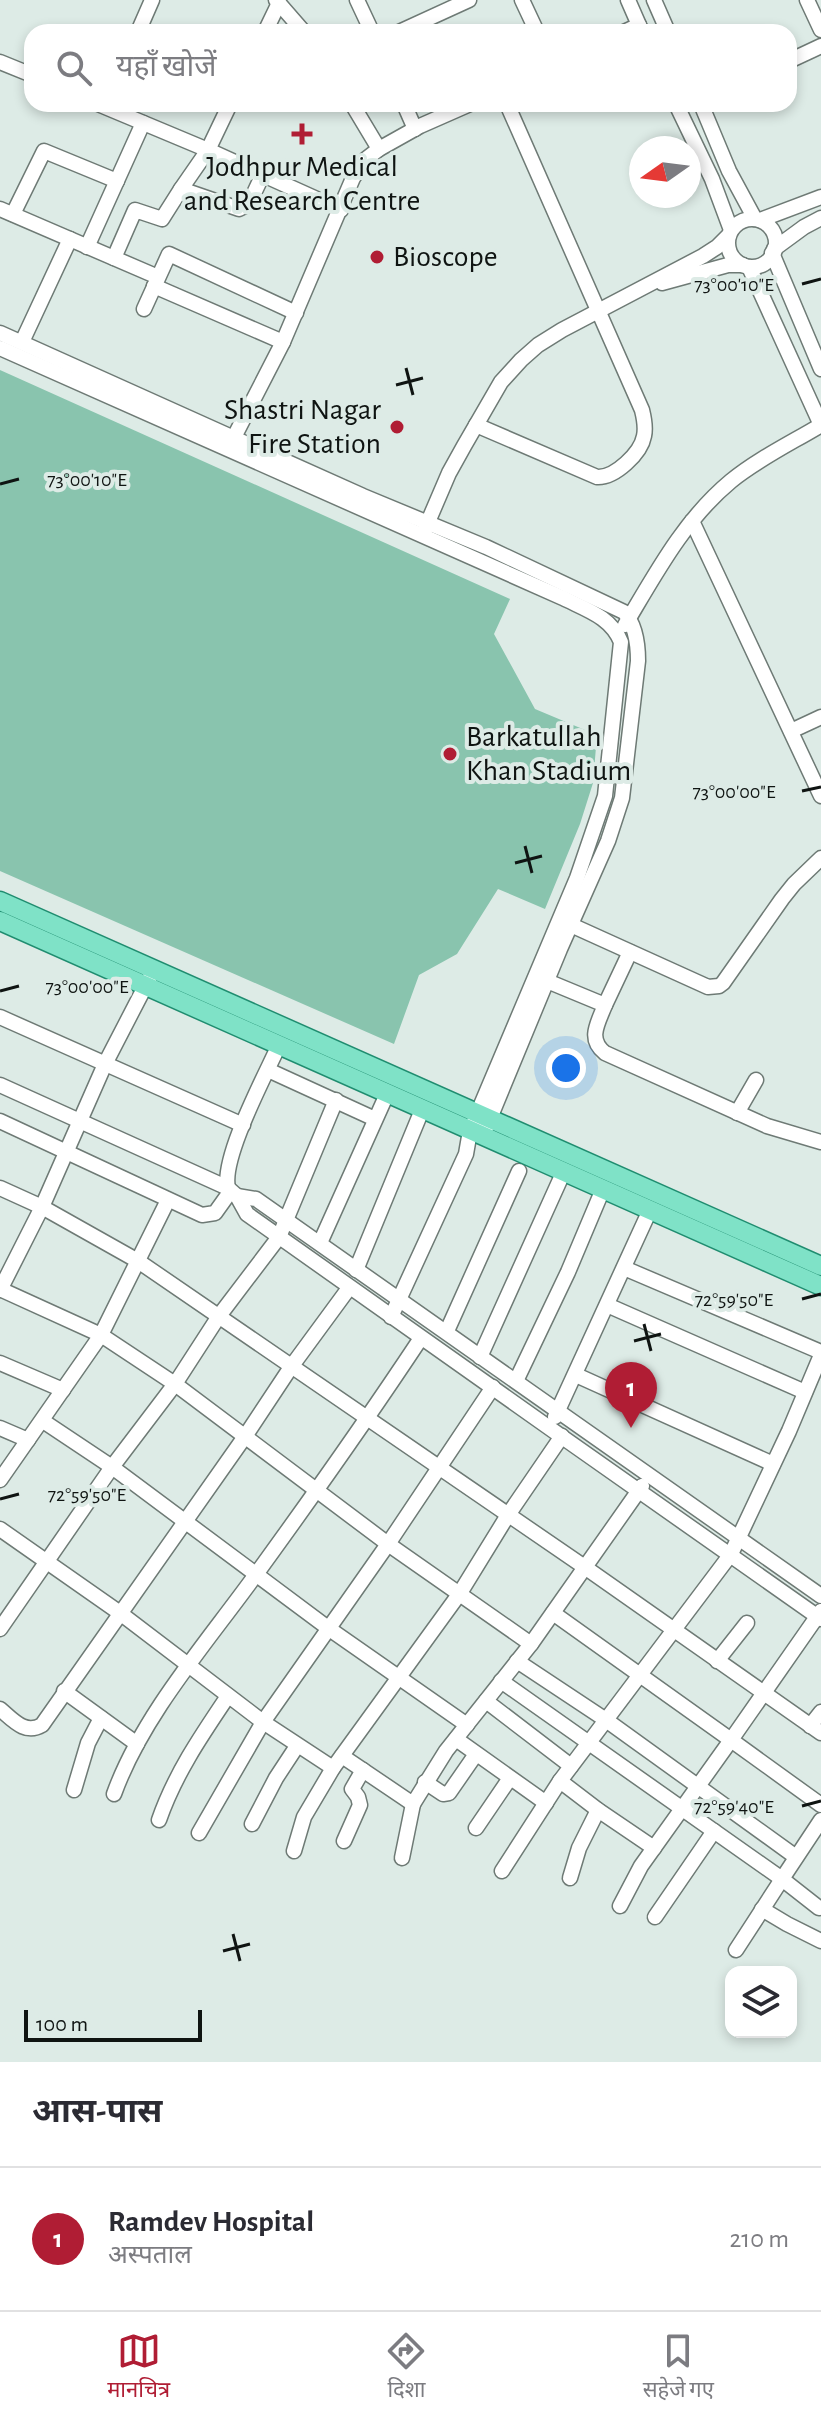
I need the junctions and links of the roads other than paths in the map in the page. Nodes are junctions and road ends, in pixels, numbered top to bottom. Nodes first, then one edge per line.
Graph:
1 (152, 0) edge
2 (357, 0) edge
3 (469, 0) edge
4 (522, 0) edge
5 (628, 0) edge
6 (654, 0) edge
7 (807, 0) edge
8 (278, 1) edge
9 (442, 5) edge
10 (142, 24) edge
11 (268, 24) edge
12 (297, 24) edge
13 (368, 24) edge
14 (412, 24) edge
15 (533, 24) edge
16 (639, 24) edge
17 (664, 24) edge
18 (821, 30) edge
19 (821, 46) edge
20 (797, 57) edge
21 (0, 62) edge
22 (24, 72) edge
23 (119, 112) edge
24 (226, 112) edge
25 (357, 112) edge
26 (408, 112) edge
27 (452, 112) edge
28 (511, 112) edge
29 (680, 112) edge
30 (704, 112) edge
31 (143, 123) junction
32 (415, 129) junction
33 (379, 149) junction
34 (208, 150) junction
35 (263, 174) junction
36 (117, 181) junction
37 (181, 189) junction
38 (821, 197) edge
39 (341, 210) junction
40 (7, 212) edge
41 (821, 218) edge
42 (757, 220) junction
43 (730, 232) junction
44 (70, 239) junction
45 (87, 247) junction
46 (773, 251) junction
47 (114, 258) junction
48 (746, 266) junction
49 (156, 282) junction
50 (649, 286) junction
51 (144, 309) dead end
52 (599, 312) junction
53 (296, 313) junction
54 (0, 333) edge
55 (22, 342) junction
56 (283, 342) junction
57 (0, 348) edge
58 (821, 369) edge
59 (476, 425) junction
60 (821, 425) edge
61 (230, 444) junction
62 (692, 521) junction
63 (425, 528) junction
64 (629, 618) junction
65 (619, 635) junction
66 (821, 717) edge
67 (791, 731) junction
68 (821, 796) edge
69 (821, 858) edge
70 (0, 901) edge
71 (0, 921) edge
72 (571, 925) junction
73 (630, 952) junction
74 (150, 978) junction
75 (547, 981) junction
76 (605, 1005) junction
77 (0, 1017) edge
78 (279, 1045) junction
79 (105, 1064) junction
80 (268, 1070) junction
81 (756, 1080) dead end
82 (0, 1085) edge
83 (387, 1094) junction
84 (336, 1100) junction
85 (422, 1110) junction
86 (737, 1113) junction
87 (375, 1119) junction
88 (0, 1121) edge
89 (79, 1122) junction
90 (243, 1125) junction
91 (480, 1125) junction
92 (821, 1142) edge
93 (65, 1151) junction
94 (519, 1171) dead end
95 (564, 1171) junction
96 (0, 1188) edge
97 (603, 1189) junction
98 (232, 1192) junction
99 (168, 1200) junction
100 (42, 1207) junction
101 (650, 1210) junction
102 (287, 1221) junction
103 (279, 1237) junction
104 (320, 1243) junction
105 (138, 1261) junction
106 (821, 1266) edge
107 (624, 1268) junction
108 (356, 1270) junction
109 (821, 1286) edge
110 (349, 1288) junction
111 (0, 1289) edge
112 (398, 1300) junction
113 (607, 1305) junction
114 (219, 1316) junction
115 (391, 1317) junction
116 (447, 1331) junction
117 (101, 1335) junction
118 (421, 1338) junction
119 (821, 1354) edge
120 (480, 1357) junction
121 (0, 1363) edge
122 (291, 1367) junction
123 (576, 1375) junction
124 (516, 1381) junction
125 (175, 1384) junction
126 (493, 1387) junction
127 (63, 1390) junction
128 (805, 1392) junction
129 (558, 1410) junction
130 (369, 1417) junction
131 (43, 1421) junction
132 (0, 1428) edge
133 (556, 1432) junction
134 (246, 1435) junction
135 (28, 1440) junction
136 (773, 1464) junction
137 (112, 1467) junction
138 (438, 1467) junction
139 (1, 1476) edge
140 (650, 1476) junction
141 (315, 1490) junction
142 (639, 1491) junction
143 (508, 1515) junction
144 (184, 1522) junction
145 (0, 1529) edge
146 (740, 1537) junction
147 (388, 1544) junction
148 (731, 1554) junction
149 (48, 1562) junction
150 (586, 1568) junction
151 (256, 1575) junction
152 (819, 1590) edge
153 (460, 1593) junction
154 (120, 1613) junction
155 (553, 1613) junction
156 (820, 1616) edge
157 (747, 1623) dead end
158 (328, 1628) junction
159 (0, 1629) edge
160 (673, 1629) junction
161 (531, 1644) junction
162 (517, 1661) junction
163 (717, 1661) junction
164 (189, 1665) junction
165 (639, 1675) junction
166 (397, 1678) junction
167 (501, 1681) junction
168 (64, 1691) junction
169 (765, 1693) junction
170 (228, 1696) junction
171 (486, 1701) junction
172 (1, 1711) edge
173 (821, 1712) edge
174 (101, 1718) junction
175 (606, 1720) junction
176 (263, 1722) junction
177 (467, 1725) junction
178 (816, 1729) edge
179 (456, 1739) junction
180 (731, 1740) junction
181 (589, 1743) junction
182 (137, 1744) junction
183 (297, 1746) junction
184 (476, 1754) junction
185 (337, 1762) junction
186 (571, 1766) junction
187 (363, 1770) junction
188 (510, 1778) junction
189 (560, 1781) junction
190 (425, 1782) junction
191 (697, 1786) junction
192 (74, 1790) dead end
193 (114, 1794) dead end
194 (546, 1803) junction
195 (413, 1804) junction
196 (821, 1805) edge
197 (680, 1808) junction
198 (598, 1810) junction
199 (159, 1820) dead end
200 (821, 1820) edge
201 (252, 1824) dead end
202 (476, 1828) dead end
203 (714, 1831) junction
204 (199, 1833) dead end
205 (344, 1841) dead end
206 (654, 1848) junction
207 (294, 1851) dead end
208 (796, 1857) junction
209 (402, 1858) dead end
210 (502, 1871) dead end
211 (570, 1878) dead end
212 (782, 1879) junction
213 (620, 1906) dead end
214 (820, 1907) edge
215 (762, 1909) junction
216 (655, 1917) dead end
217 (802, 1933) junction
218 (821, 1941) edge
219 (736, 1950) dead end

1 - 10 street
2 - 13 street
3 - 9 street
4 - 15 street
5 - 16 street
6 - 17 street
7 - 18 street
8 - 11 street
8 - 12 street
9 - 14 street
19 - 20 street
21 - 22 street
23 - 31 street
24 - 34 street
25 - 33 street
26 - 32 street
27 - 32 street
28 - 52 street
29 - 43 street
30 - 42 street
31 - 34 street
31 - 36 street
32 - 33 street
33 - 39 street
34 - 35 street
34 - 37 street
35 - 37 street
35 - 39 street
36 - 40 street
36 - 45 street
37 - 47 street
38 - 42 street
39 - 53 street
40 - 44 street
41 - 46 street
42 - 43 street
42 - 46 street
43 - 48 street
43 - 50 street
44 - 45 street
44 - 55 street
45 - 47 street
46 - 48 street
46 - 58 street
47 - 49 street
48 - 50 street
48 - 60 street
49 - 51 street
49 - 53 street
49 - 56 street
50 - 52 street
52 - 59 street
52 - 59 street
53 - 56 street
54 - 55 street
55 - 61 street
56 - 61 street
57 - 61 street
59 - 63 street
60 - 62 street
61 - 63 street
62 - 64 street
62 - 67 street
63 - 64 street
63 - 65 street
64 - 65 street
64 - 72 street
65 - 91 street
66 - 67 street
67 - 68 street
69 - 73 street
70 - 74 main road
71 - 74 main road
72 - 73 street
72 - 75 street
73 - 76 street
74 - 78 main road
74 - 79 street
74 - 91 main road
75 - 76 street
75 - 91 street
76 - 86 street
77 - 79 street
78 - 80 street
78 - 83 main road
79 - 89 street
79 - 90 street
80 - 84 street
80 - 90 street
81 - 86 street
82 - 89 street
83 - 85 main road
83 - 87 street
84 - 87 street
84 - 102 street
85 - 91 main road
85 - 108 street
86 - 92 street
87 - 104 street
88 - 93 street
89 - 93 street
89 - 98 street
90 - 98 street
91 - 95 main road
91 - 106 main road
91 - 112 street
93 - 99 street
93 - 100 street
94 - 116 street
95 - 97 main road
95 - 120 street
96 - 100 street
97 - 101 main road
97 - 124 street
98 - 99 street
98 - 102 street
98 - 103 street
99 - 105 street
100 - 105 street
100 - 111 street
101 - 107 street
101 - 109 main road
102 - 103 street
102 - 104 street
103 - 110 street
103 - 114 street
104 - 108 street
105 - 114 street
105 - 117 street
107 - 113 street
107 - 119 street
108 - 112 street
110 - 115 street
110 - 122 street
111 - 117 street
112 - 115 street
112 - 116 street
113 - 123 street
113 - 128 street
114 - 122 street
114 - 125 street
115 - 118 street
116 - 120 street
117 - 125 street
117 - 127 street
118 - 126 street
118 - 130 street
119 - 128 street
120 - 124 street
121 - 127 street
122 - 130 street
122 - 134 street
123 - 129 street
123 - 136 street
124 - 129 street
125 - 134 street
125 - 137 street
126 - 133 street
126 - 138 street
127 - 131 street
128 - 136 street
129 - 133 street
129 - 140 street
130 - 138 street
130 - 141 street
131 - 135 street
131 - 137 street
132 - 135 street
133 - 142 street
133 - 143 street
134 - 141 street
134 - 144 street
135 - 139 street
136 - 146 street
137 - 144 street
137 - 149 street
138 - 143 street
138 - 147 street
140 - 142 street
140 - 146 street
141 - 147 street
141 - 151 street
142 - 148 street
142 - 150 street
143 - 150 street
143 - 153 street
144 - 151 street
144 - 154 street
145 - 149 street
146 - 148 street
146 - 152 street
147 - 153 street
147 - 158 street
148 - 156 street
148 - 160 street
149 - 154 street
149 - 159 street
150 - 155 street
150 - 160 street
151 - 158 street
151 - 164 street
153 - 161 street
153 - 166 street
154 - 164 street
154 - 168 street
155 - 161 street
155 - 165 street
156 - 169 street
157 - 163 street
158 - 166 street
158 - 176 street
160 - 163 street
160 - 165 street
161 - 162 street
162 - 167 street
162 - 175 street
163 - 169 street
164 - 170 street
164 - 182 street
165 - 175 street
165 - 180 street
166 - 177 street
166 - 185 street
167 - 171 street
167 - 181 street
168 - 172 street
168 - 174 street
169 - 178 street
169 - 180 street
170 - 176 street
170 - 199 street
171 - 177 street
171 - 186 street
173 - 178 street
174 - 182 street
174 - 192 street
175 - 181 street
175 - 191 street
176 - 183 street
176 - 204 street
177 - 179 street
179 - 184 street
179 - 190 street
180 - 191 street
180 - 196 street
181 - 186 street
181 - 197 street
182 - 193 street
183 - 185 street
183 - 201 street
184 - 188 street
184 - 190 street
185 - 187 street
185 - 207 street
186 - 189 street
187 - 195 street
187 - 205 street
188 - 194 street
188 - 202 street
189 - 194 street
189 - 198 street
190 - 195 street
191 - 197 street
191 - 208 street
194 - 210 street
195 - 209 street
197 - 203 street
197 - 206 street
198 - 206 street
198 - 211 street
200 - 208 street
203 - 212 street
203 - 216 street
206 - 213 street
208 - 212 street
212 - 214 street
212 - 215 street
214 - 217 street
215 - 217 street
215 - 219 street
217 - 218 street

